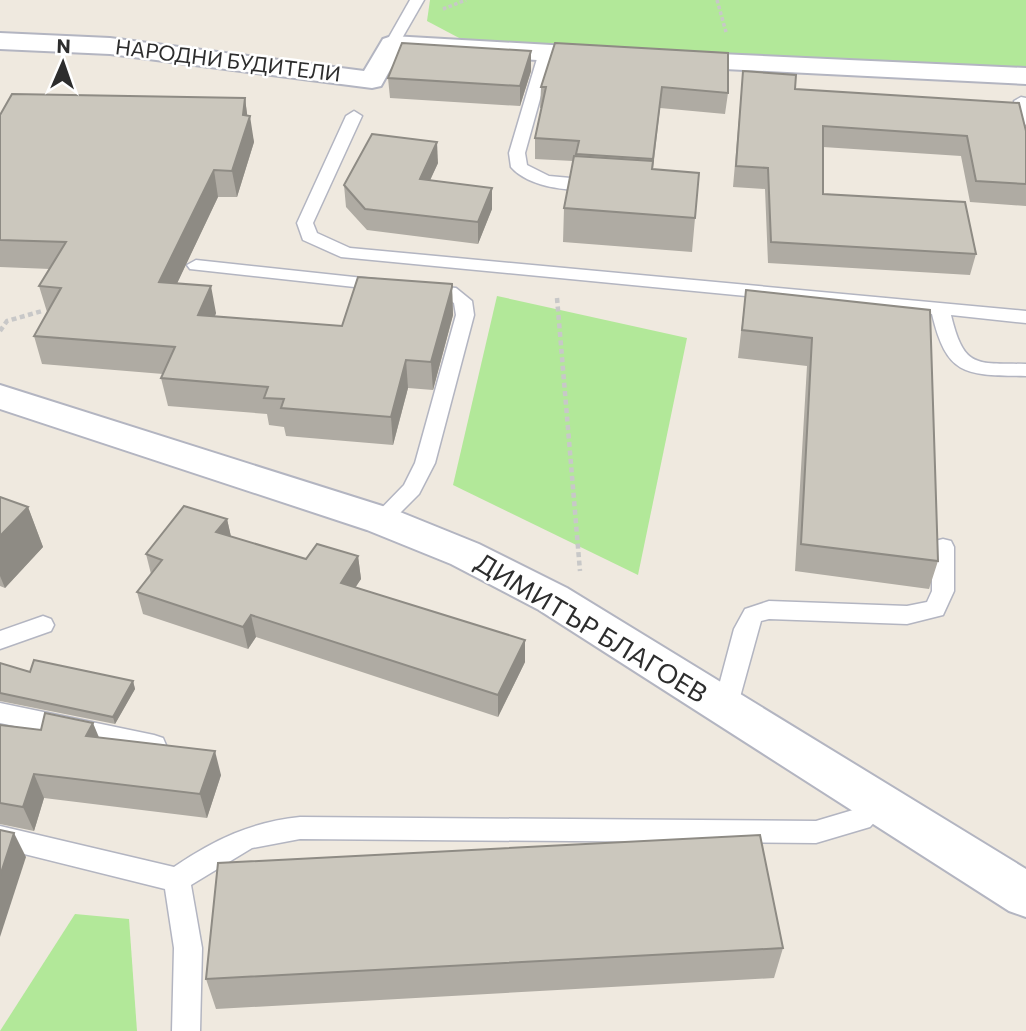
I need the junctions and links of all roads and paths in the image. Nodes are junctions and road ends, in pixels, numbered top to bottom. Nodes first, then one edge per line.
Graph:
1 (417, 0) edge
2 (0, 41) edge
3 (392, 44) junction
4 (545, 52) junction
5 (627, 57) edge
6 (654, 59) edge
7 (1025, 100) edge
8 (354, 116) dead end
9 (614, 186) edge
10 (196, 265) dead end
11 (555, 272) junction
12 (940, 309) junction
13 (42, 311) edge
14 (1026, 317) edge
15 (0, 331) edge
16 (1026, 370) edge
17 (0, 397) edge
18 (381, 520) junction
19 (943, 547) dead end
20 (576, 614) junction
21 (43, 625) dead end
22 (0, 640) edge
23 (725, 708) junction
24 (0, 713) edge
25 (154, 745) edge
26 (880, 802) junction
27 (0, 837) edge
28 (177, 880) junction
29 (1026, 895) edge
30 (186, 1031) edge

1 - 3 lane
2 - 3 street, НАРОДНИ БУДИТЕЛИ
3 - 4 street
4 - 5 street
4 - 9 lane
6 - 7 street
8 - 11 lane
10 - 18 lane
11 - 12 lane
11 - 20 path
12 - 14 lane
12 - 16 lane
13 - 15 path
17 - 18 street, ДИМИТЪР БЛАГОЕВ
18 - 20 street, ДИМИТЪР БЛАГОЕВ
19 - 23 lane
20 - 23 street, ДИМИТЪР БЛАГОЕВ
21 - 22 lane
23 - 26 street, ДИМИТЪР БЛАГОЕВ
24 - 25 lane
26 - 28 lane
26 - 29 street, ДИМИТЪР БЛАГОЕВ
27 - 28 lane
28 - 30 lane

